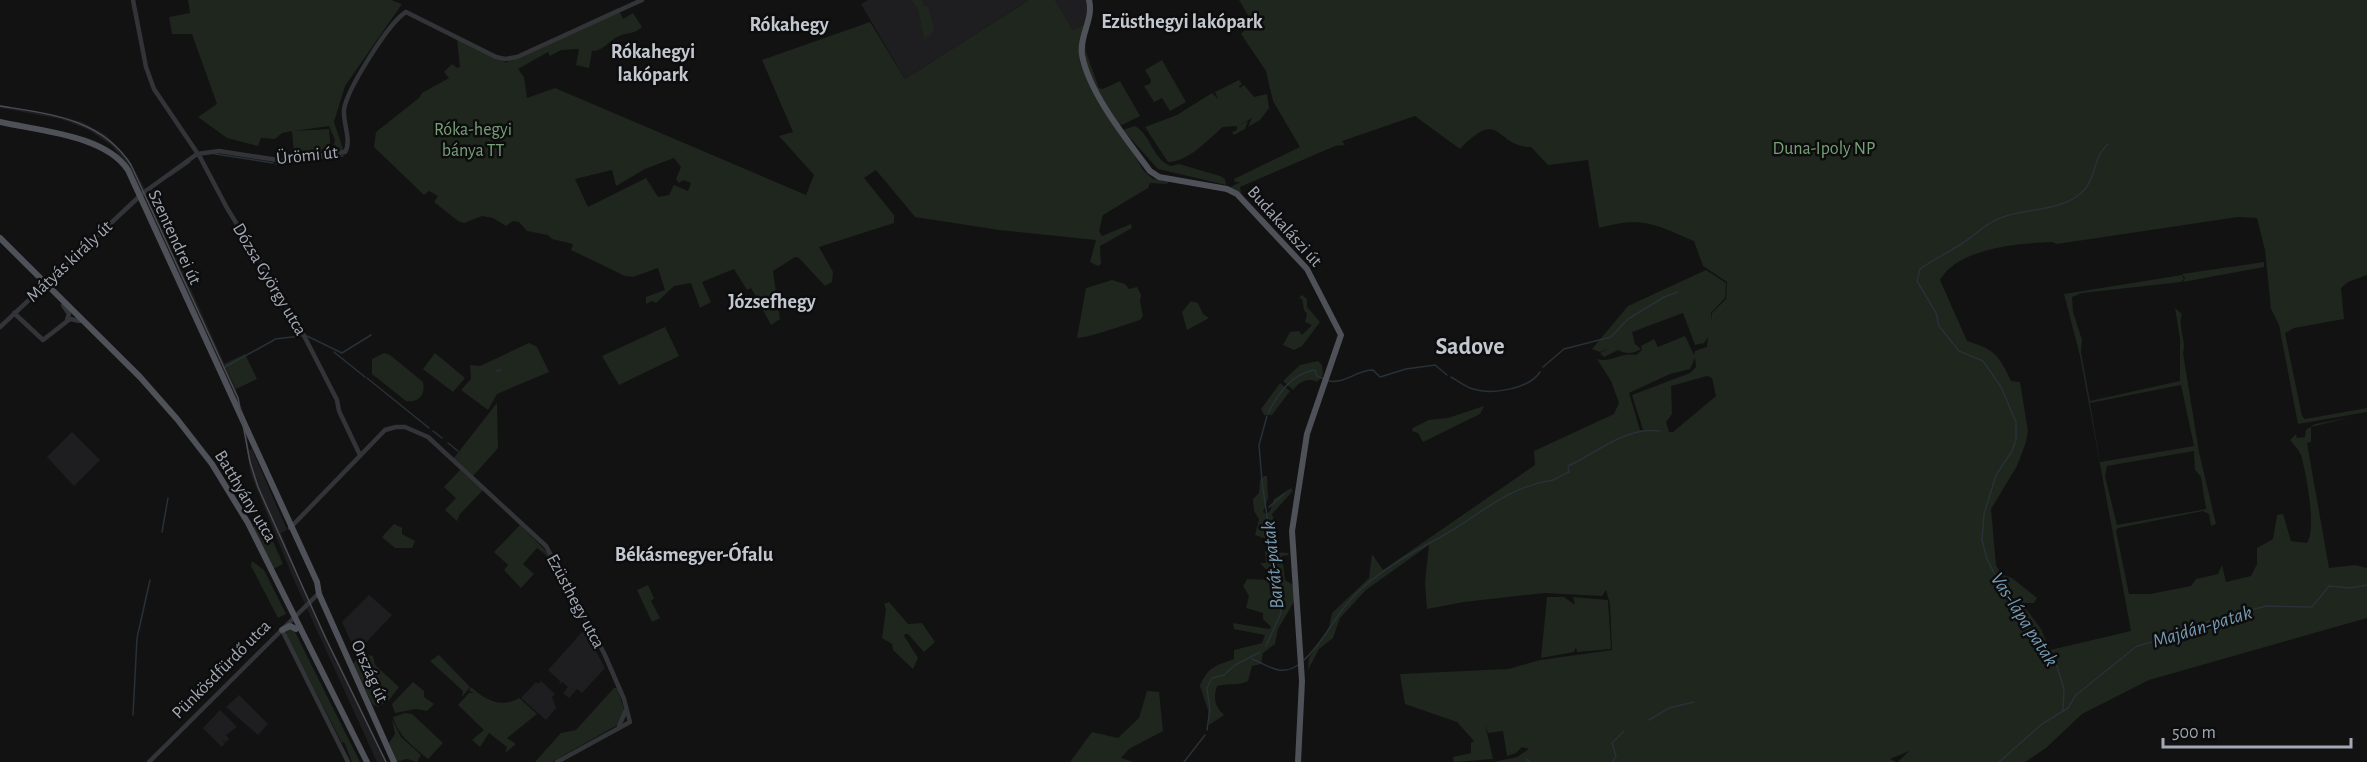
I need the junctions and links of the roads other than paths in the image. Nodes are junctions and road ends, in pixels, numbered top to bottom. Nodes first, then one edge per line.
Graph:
1 (133, 0) edge
2 (642, 0) edge
3 (1089, 0) edge
4 (0, 123) edge
5 (190, 145) junction
6 (197, 154) junction
7 (187, 160) junction
8 (140, 196) junction
9 (0, 240) edge
10 (45, 283) junction
11 (63, 305) junction
12 (14, 313) junction
13 (67, 320) junction
14 (80, 321) junction
15 (0, 327) edge
16 (360, 455) junction
17 (290, 528) junction
18 (317, 595) junction
19 (292, 617) junction
20 (296, 629) junction
21 (282, 630) junction
22 (149, 762) edge
23 (348, 762) edge
24 (365, 762) edge
25 (394, 762) edge
26 (557, 762) edge
27 (1298, 762) edge

1 - 5 street, Dózsa György utca
2 - 6 street, Ürömi út
3 - 27 main road, Budakalászi út
4 - 8 main road, Szentendrei út
5 - 6 street, Dózsa György utca
5 - 7 street
6 - 7 street, Ürömi út
6 - 16 street, Dózsa György utca
7 - 8 street, Ürömi út
8 - 10 street, Mátyás király út
8 - 17 main road, Szentendrei út
9 - 10 main road
10 - 11 main road, Batthyány utca
10 - 12 street, Mátyás király út
10 - 19 main road, Batthyány utca
11 - 13 street
11 - 14 main road, Batthyány utca
12 - 13 street
12 - 15 street, Mátyás király út
13 - 14 street
14 - 19 main road, Batthyány utca
16 - 17 street
16 - 26 street, Ezüsthegy utca
17 - 18 main road
18 - 19 street, Pünkösdfürdő utca
18 - 25 main road, Ország út
19 - 20 main road, Batthyány utca
19 - 21 street, Pünkösdfürdő utca
19 - 24 main road, Batthyány utca
20 - 21 main road
20 - 24 main road, Batthyány utca
21 - 22 street, Pünkösdfürdő utca
21 - 23 street

